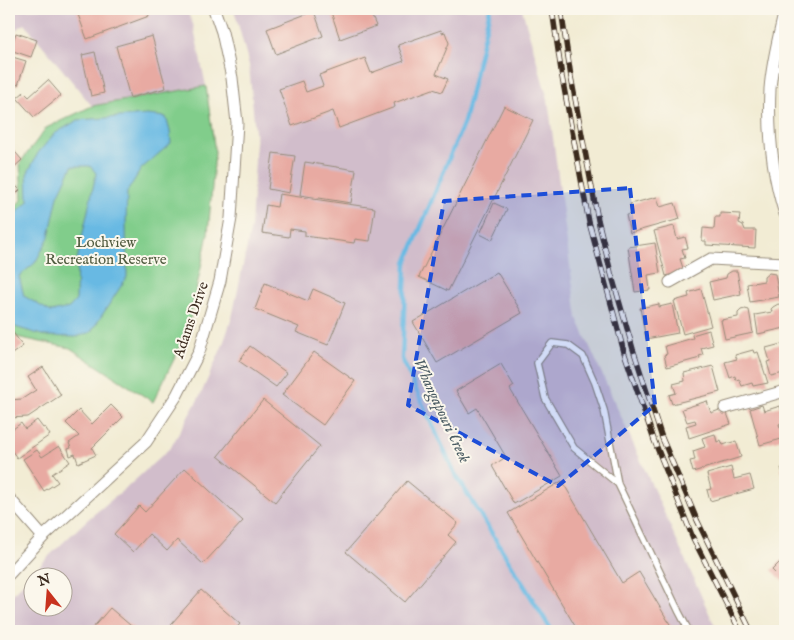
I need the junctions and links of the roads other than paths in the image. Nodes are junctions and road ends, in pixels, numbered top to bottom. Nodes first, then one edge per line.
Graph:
1 (214, 9) edge
2 (785, 10) edge
3 (779, 68) edge
4 (785, 214) edge
5 (785, 263) edge
6 (670, 282) dead end
7 (785, 391) edge
8 (725, 408) dead end
9 (618, 484) junction
10 (9, 498) edge
11 (44, 537) junction
12 (9, 574) edge
13 (689, 631) edge

1 - 11 street, Adams Drive
2 - 3 street
3 - 4 street
5 - 6 street
7 - 8 street
9 - 9 lane
9 - 13 lane
10 - 11 street
11 - 12 street, Adams Drive

